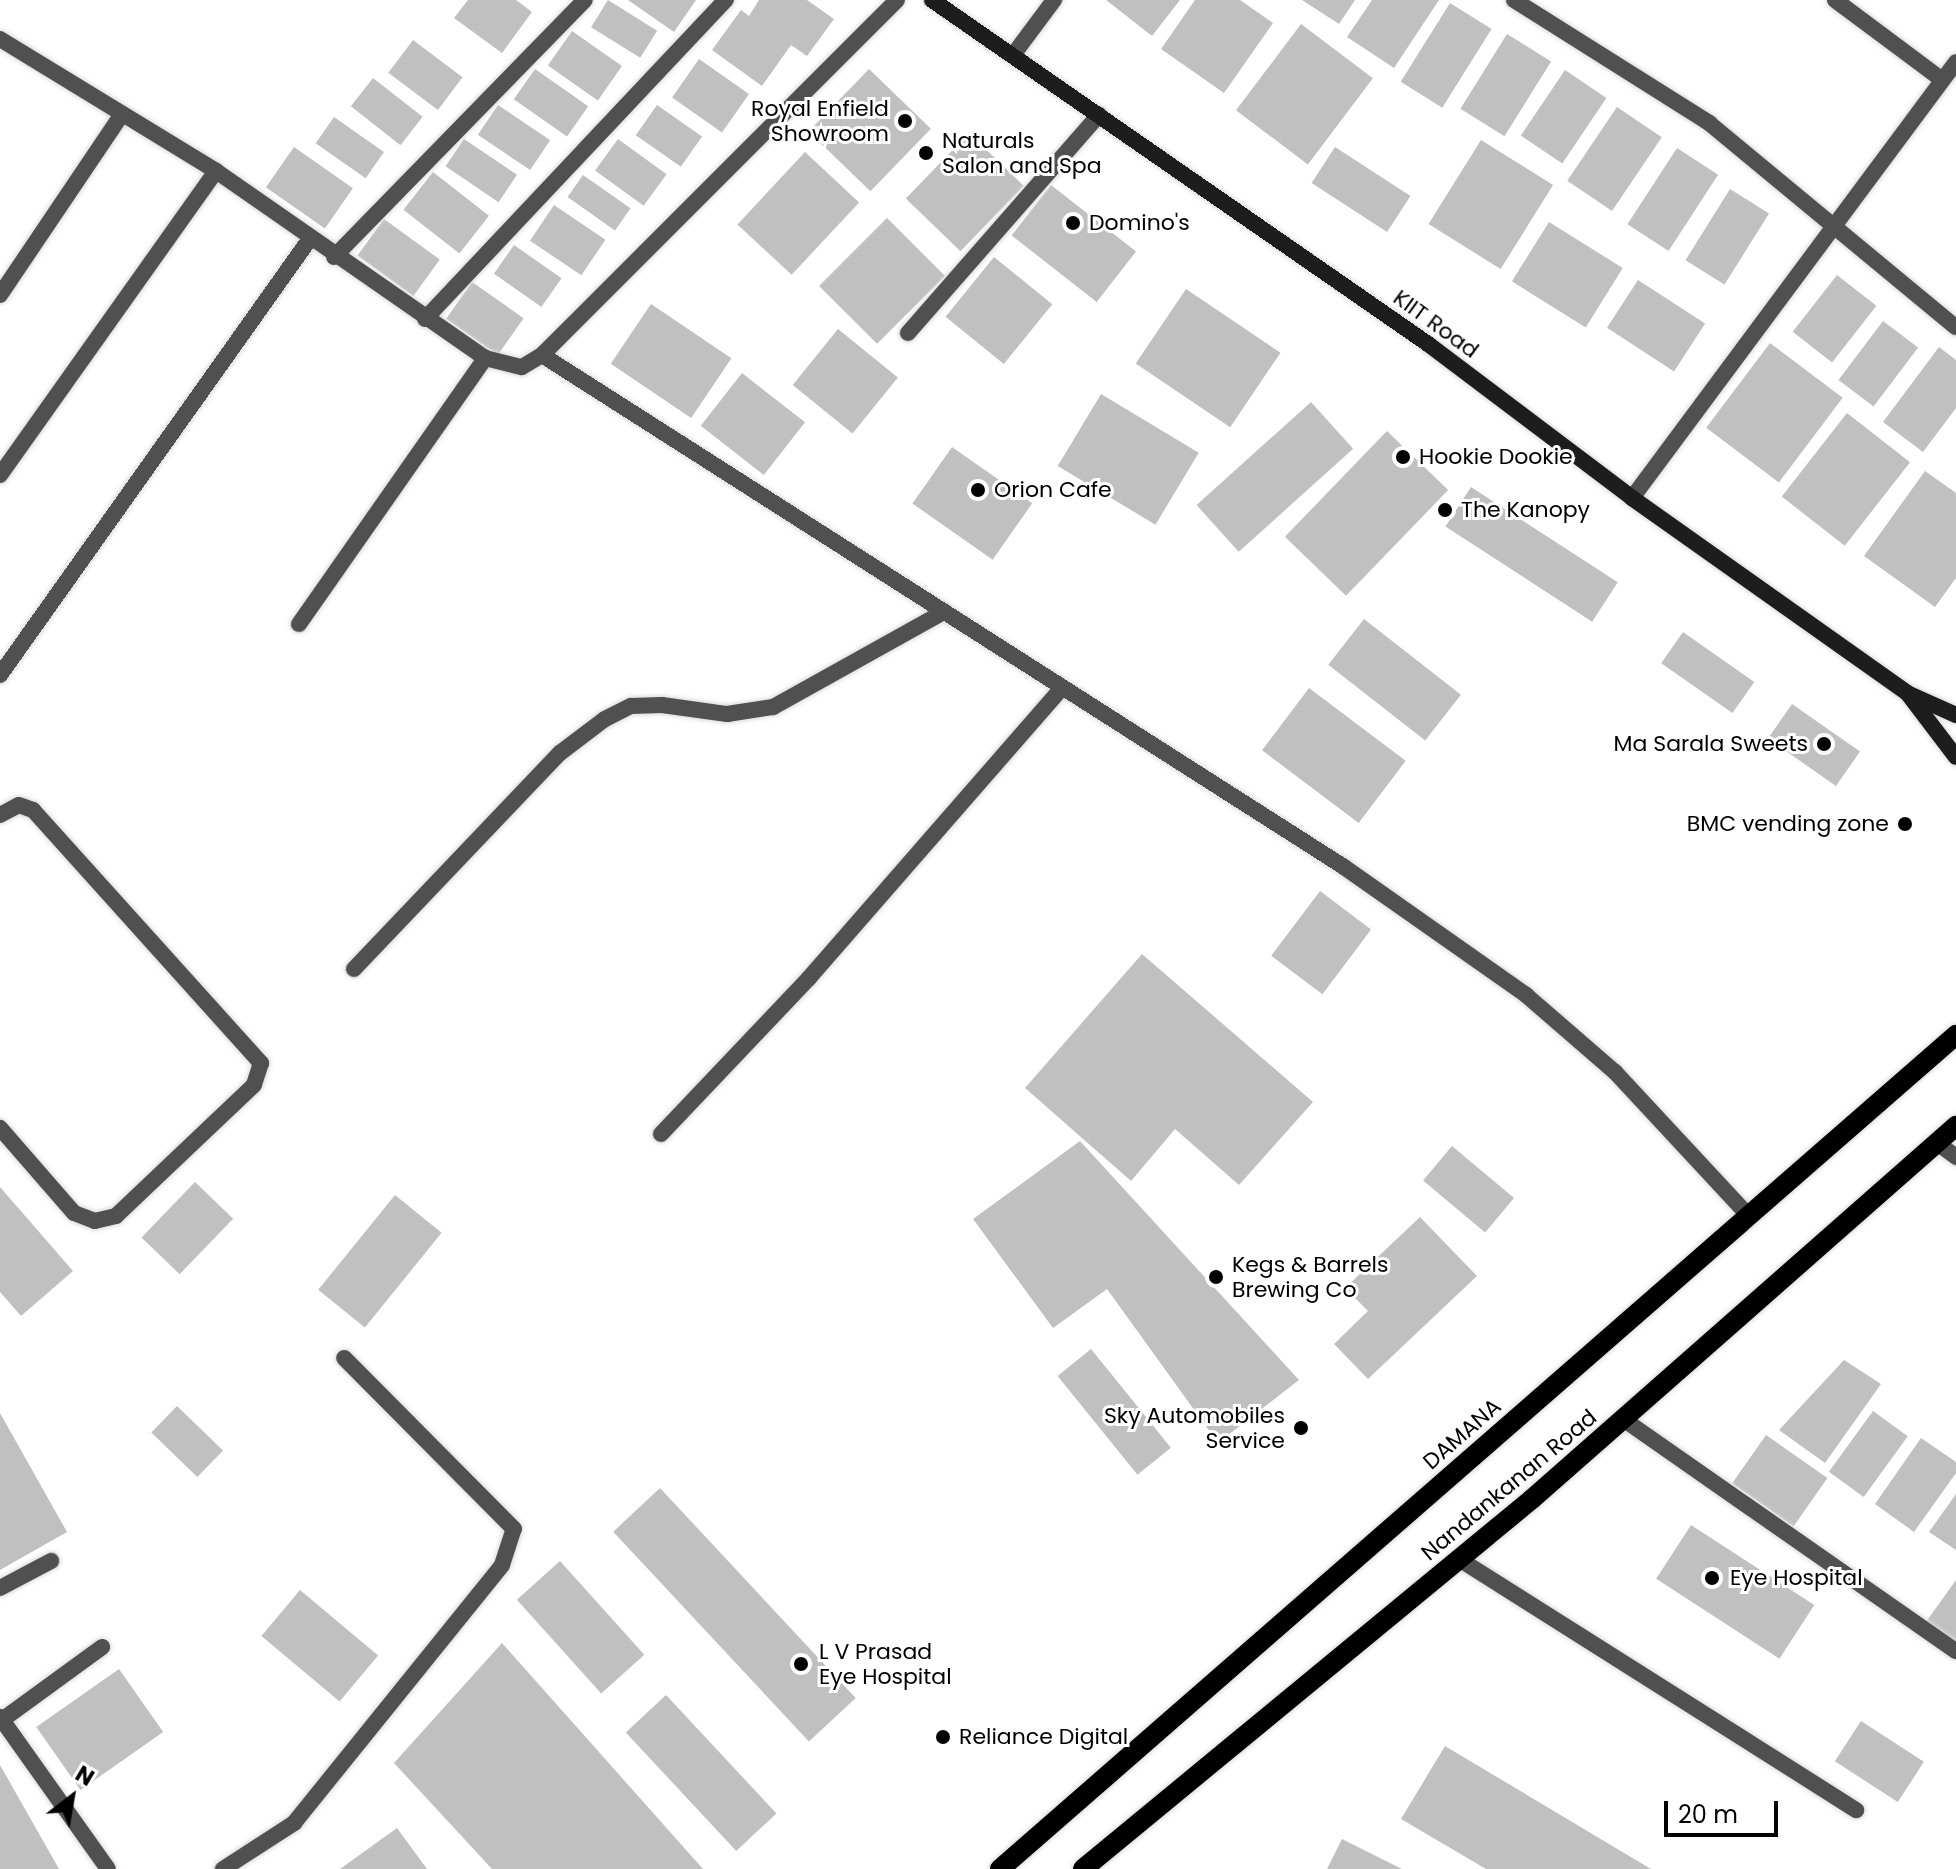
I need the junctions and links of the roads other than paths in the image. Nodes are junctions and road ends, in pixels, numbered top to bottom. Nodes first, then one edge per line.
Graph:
1 (585, 0) edge
2 (726, 0) edge
3 (897, 0) edge
4 (932, 0) edge
5 (1054, 0) edge
6 (1514, 0) edge
7 (1835, 0) edge
8 (0, 39) edge
9 (1013, 55) junction
10 (1956, 62) edge
11 (1941, 79) junction
12 (122, 114) junction
13 (1099, 115) junction
14 (216, 171) junction
15 (1834, 225) junction
16 (309, 240) junction
17 (334, 257) junction
18 (0, 295) edge
19 (425, 319) junction
20 (1956, 327) edge
21 (908, 333) dead end
22 (542, 355) junction
23 (485, 358) junction
24 (0, 475) edge
25 (1632, 498) junction
26 (944, 612) junction
27 (299, 624) dead end
28 (0, 675) edge
29 (1061, 689) junction
30 (1907, 693) junction
31 (1956, 715) edge
32 (1956, 757) edge
33 (0, 815) edge
34 (354, 969) dead end
35 (1956, 1035) edge
36 (1956, 1126) edge
37 (0, 1128) edge
38 (661, 1134) dead end
39 (1937, 1143) junction
40 (1956, 1157) edge
41 (1749, 1216) junction
42 (344, 1358) dead end
43 (1623, 1419) junction
44 (1459, 1559) junction
45 (51, 1561) dead end
46 (0, 1588) edge
47 (102, 1647) dead end
48 (1956, 1651) edge
49 (1, 1719) edge
50 (1856, 1810) dead end
51 (108, 1869) edge
52 (223, 1869) edge
53 (1000, 1869) edge
54 (1083, 1869) edge

1 - 17 street
2 - 19 street
3 - 22 street
4 - 9 main road, KIIT Road
5 - 9 street
6 - 15 street
7 - 11 street
8 - 12 street
9 - 13 main road, KIIT Road
10 - 11 street
11 - 15 street
12 - 14 street
12 - 18 street
13 - 21 street
13 - 25 main road, KIIT Road
14 - 16 street
14 - 24 street
15 - 20 street
15 - 25 street
16 - 17 street
16 - 28 street
17 - 19 street
19 - 23 street
22 - 23 street
22 - 26 street
23 - 27 street
25 - 30 main road, KIIT Road
26 - 29 street
26 - 34 street
29 - 38 street
29 - 41 street
30 - 31 main road, KIIT Road
30 - 32 main road, KIIT Road
33 - 37 street
35 - 41 main road, DAMANA
36 - 39 main road, Nandankanan Road
39 - 40 street
39 - 43 main road, Nandankanan Road
41 - 53 main road, DAMANA
42 - 52 street
43 - 44 main road, Nandankanan Road
43 - 48 street
44 - 50 street
44 - 54 main road, Nandankanan Road
45 - 46 street
47 - 49 street
49 - 51 street

